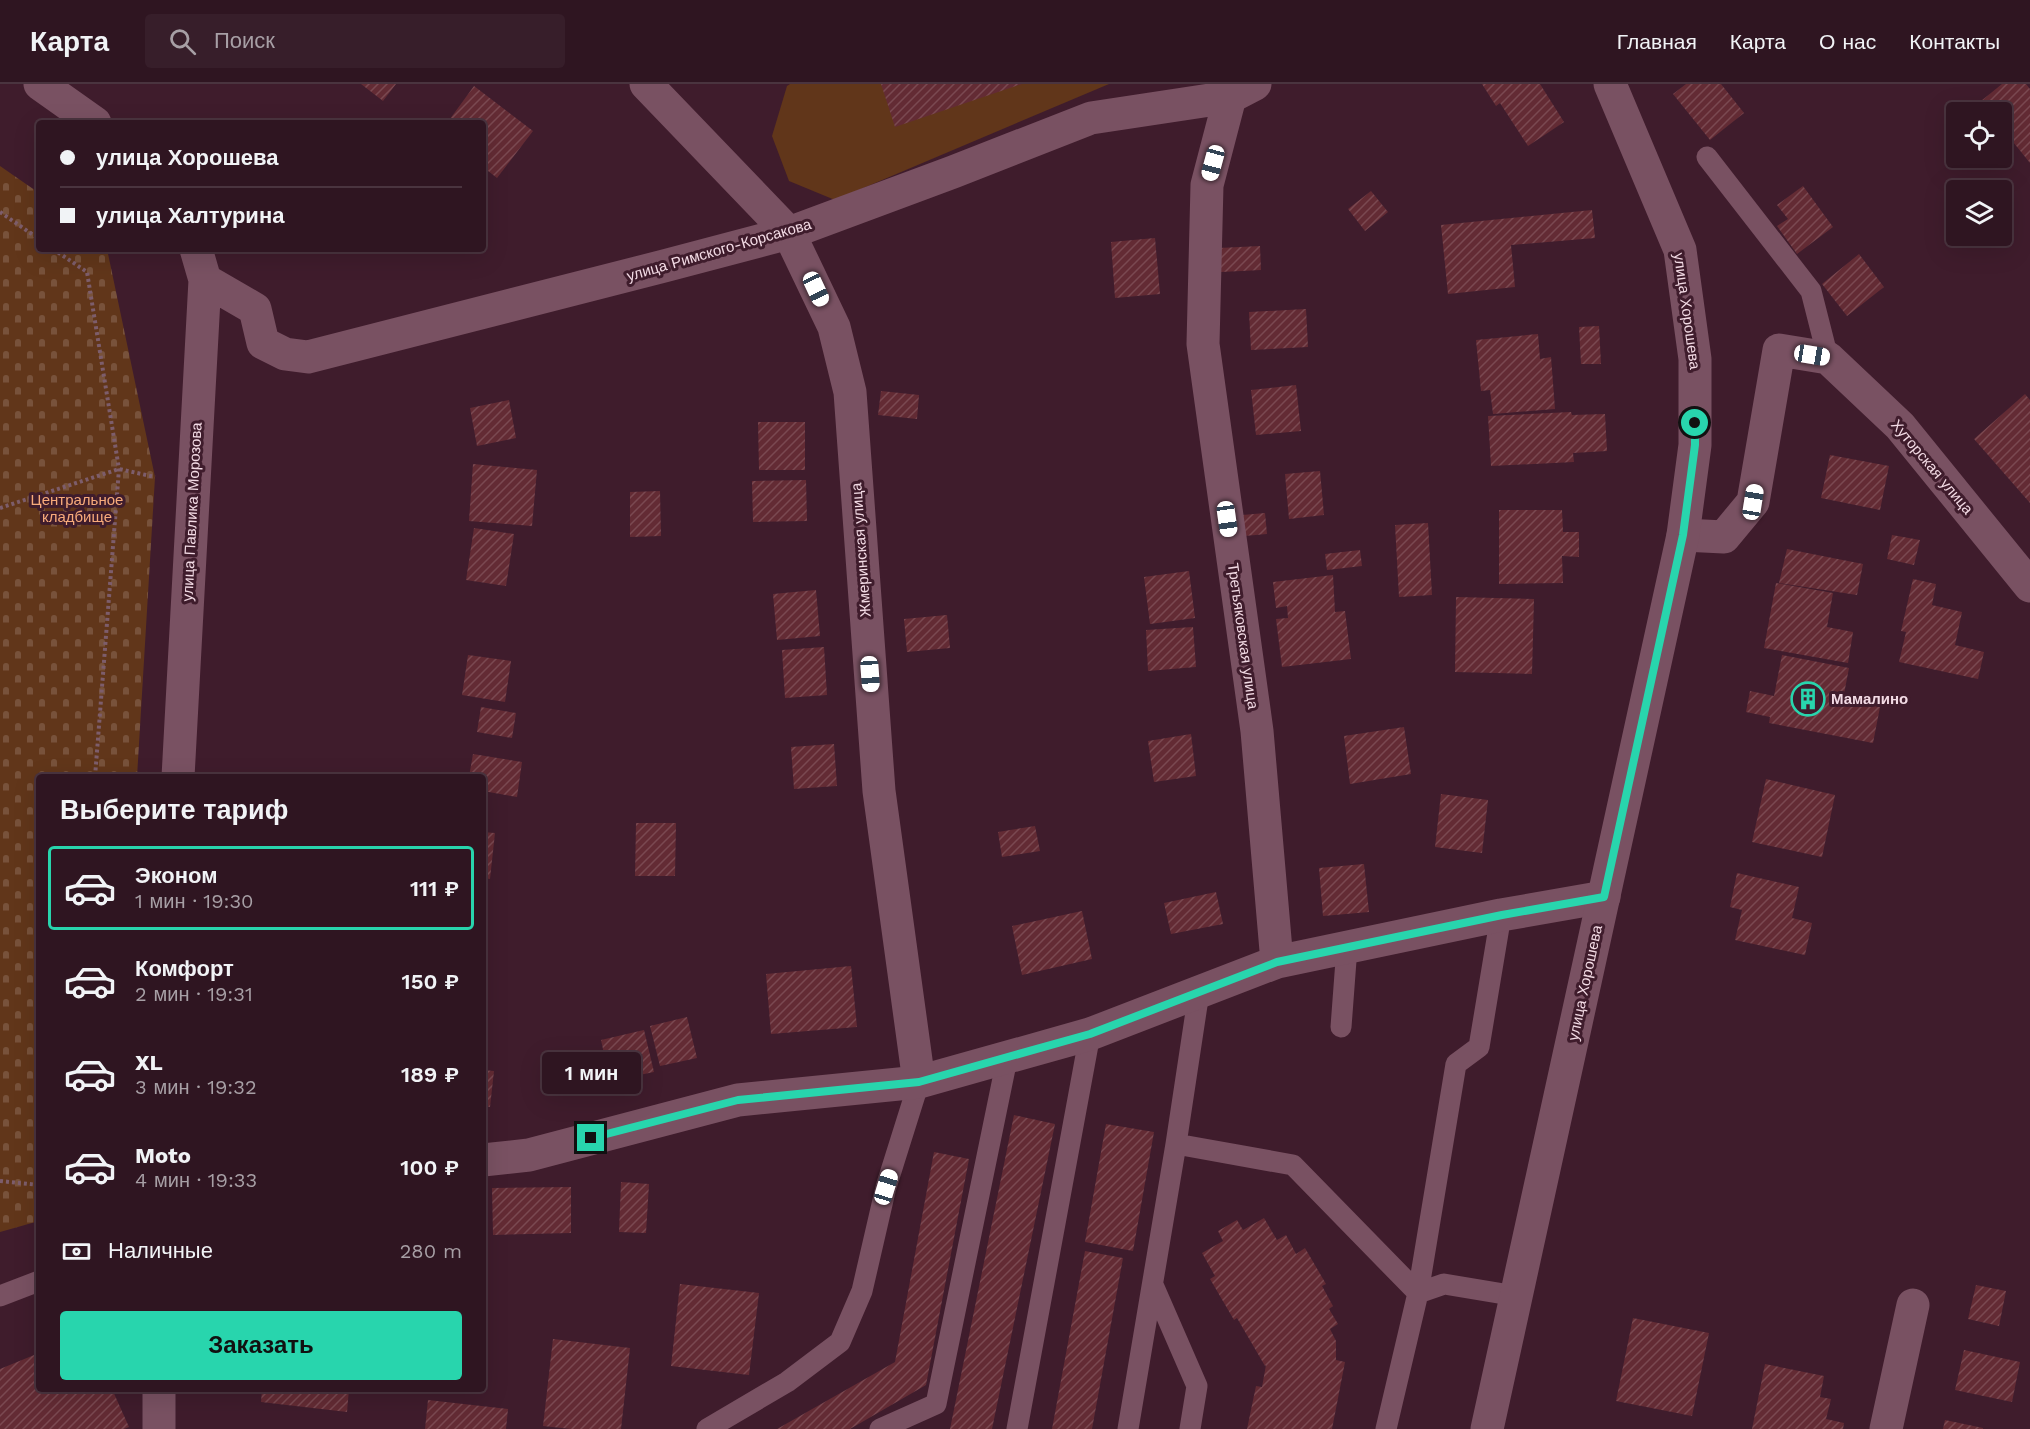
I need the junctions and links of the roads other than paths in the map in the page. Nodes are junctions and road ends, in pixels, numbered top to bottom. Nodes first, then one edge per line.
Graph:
1 (40, 84) edge
2 (646, 84) edge
3 (1610, 84) edge
4 (1243, 91) edge
5 (91, 120) edge
6 (1707, 157) dead end
7 (789, 232) junction
8 (197, 252) edge
9 (205, 280) junction
10 (1828, 358) junction
11 (1683, 535) junction
12 (2030, 586) edge
13 (178, 774) edge
14 (1604, 897) junction
15 (1502, 915) junction
16 (1347, 947) junction
17 (1277, 962) junction
18 (1199, 992) junction
19 (1341, 1027) dead end
20 (1090, 1034) junction
21 (1007, 1059) junction
22 (919, 1082) junction
23 (1176, 1144) junction
24 (486, 1160) edge
25 (36, 1282) edge
26 (1153, 1285) junction
27 (1418, 1293) junction
28 (2, 1295) edge
29 (1516, 1296) junction
30 (1913, 1305) dead end
31 (159, 1392) edge
32 (159, 1429) edge
33 (707, 1429) edge
34 (880, 1429) edge
35 (1017, 1429) edge
36 (1128, 1429) edge
37 (1190, 1429) edge
38 (1386, 1429) edge
39 (1486, 1429) edge
40 (1886, 1429) edge

1 - 5 street
2 - 7 street, Жмеринская улица
3 - 11 street, улица Хорошева
4 - 7 street, улица Римского-Корсакова
4 - 17 street, Третьяковская улица
6 - 10 lane
7 - 9 street, улица Римского-Корсакова
7 - 22 street, Жмеринская улица
8 - 9 street, улица Павлика Морозова
9 - 13 street, улица Павлика Морозова
10 - 11 street
10 - 12 street, Хуторская улица
11 - 14 street, улица Хорошева
14 - 15 street
14 - 29 street, улица Хорошева
15 - 16 street
15 - 27 lane
16 - 17 street
16 - 19 lane
17 - 18 street
18 - 20 street
18 - 23 lane
20 - 21 street
20 - 35 lane
21 - 22 street
21 - 34 lane
22 - 24 street
22 - 33 lane
23 - 26 lane
23 - 27 lane
25 - 28 lane
26 - 36 lane
26 - 37 lane
27 - 29 lane
27 - 38 lane
29 - 39 street, улица Хорошева
30 - 40 street
31 - 32 street

